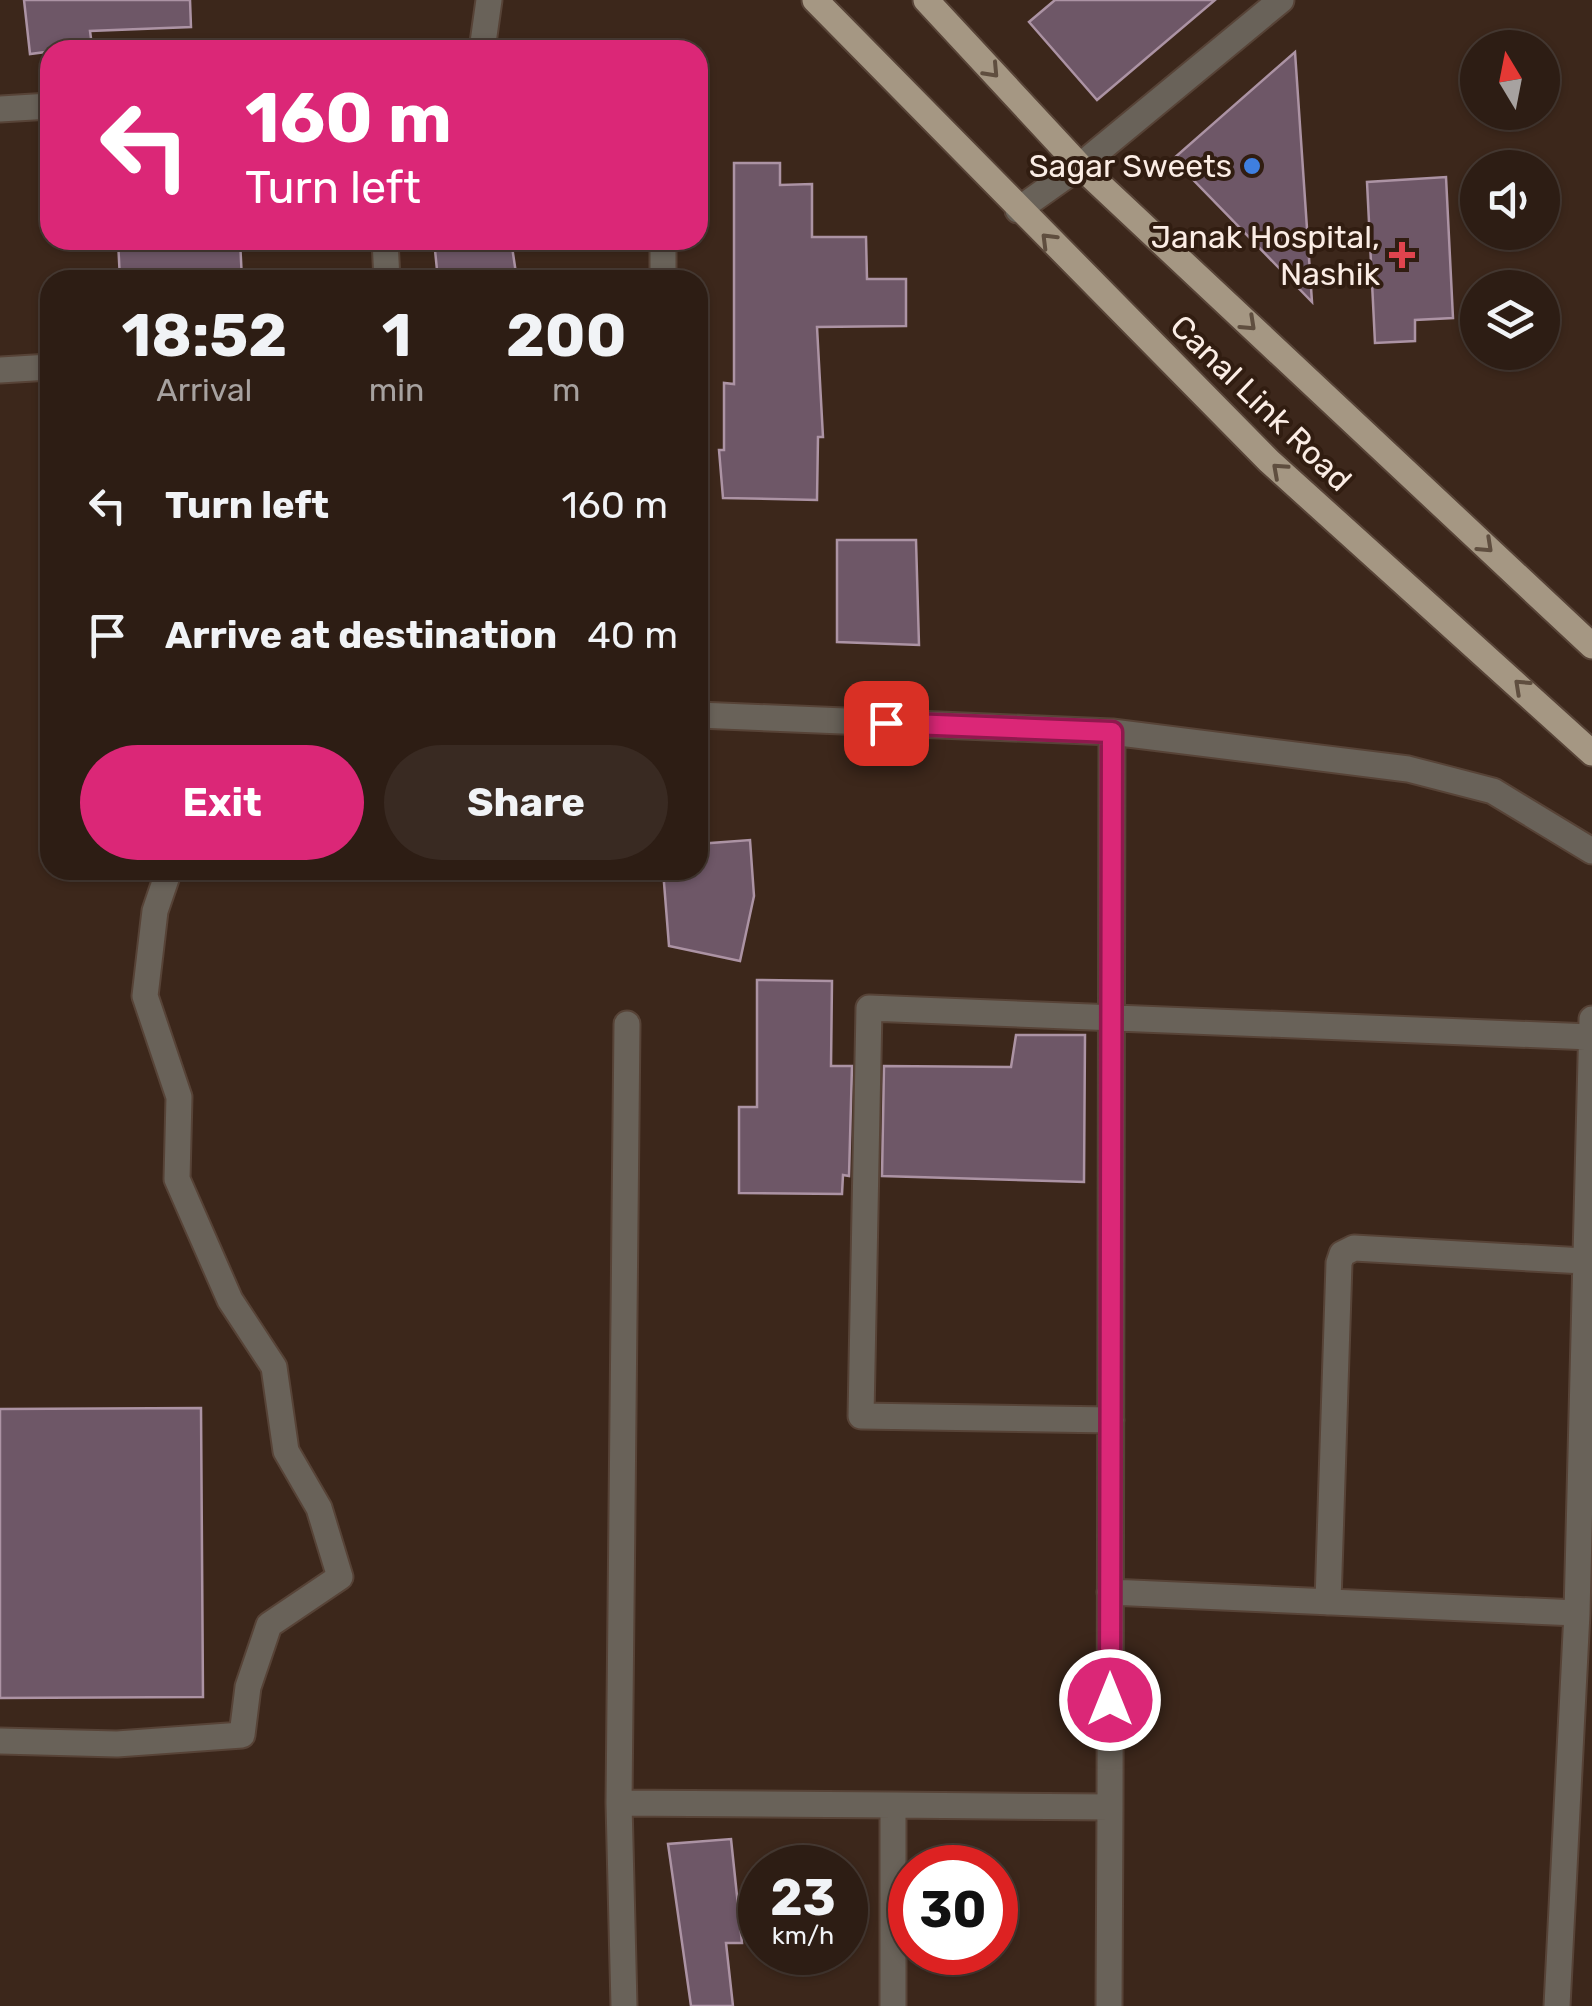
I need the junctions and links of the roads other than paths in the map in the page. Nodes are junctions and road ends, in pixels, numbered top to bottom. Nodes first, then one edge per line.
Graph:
1 (490, 0) edge
2 (815, 0) edge
3 (926, 0) edge
4 (1282, 0) edge
5 (484, 40) edge
6 (40, 107) edge
7 (0, 110) edge
8 (1080, 166) junction
9 (1018, 210) junction
10 (40, 368) edge
11 (0, 370) edge
12 (1592, 646) edge
13 (708, 715) edge
14 (1112, 732) junction
15 (1592, 753) edge
16 (1592, 852) edge
17 (166, 880) edge
18 (1592, 1019) edge
19 (1112, 1020) junction
20 (627, 1024) dead end
21 (1592, 1037) edge
22 (1584, 1261) junction
23 (1587, 1393) edge
24 (1111, 1420) junction
25 (1110, 1592) junction
26 (1328, 1602) junction
27 (1577, 1613) junction
28 (0, 1741) edge
29 (619, 1803) junction
30 (893, 1806) junction
31 (1110, 1807) junction
32 (624, 2006) edge
33 (894, 2006) edge
34 (1108, 2006) edge
35 (1556, 2006) edge

1 - 5 street
2 - 9 main road, Canal Link Road
3 -> 8 main road, Canal Link Road
4 - 8 street
6 - 7 street
8 - 9 street
8 -> 12 main road, Canal Link Road
15 -> 9 main road, Canal Link Road
10 - 11 street
13 - 14 street
14 - 16 street
14 - 19 street
17 - 28 street
18 - 21 street
19 - 21 street
19 - 24 street
19 - 24 street
20 - 29 street
21 - 22 street
22 - 23 street
22 - 26 street
23 - 27 street
24 - 25 street
25 - 26 street
25 - 31 street
26 - 27 street
27 - 35 street
29 - 30 street
29 - 32 street
30 - 31 street
30 - 33 street
31 - 34 street

